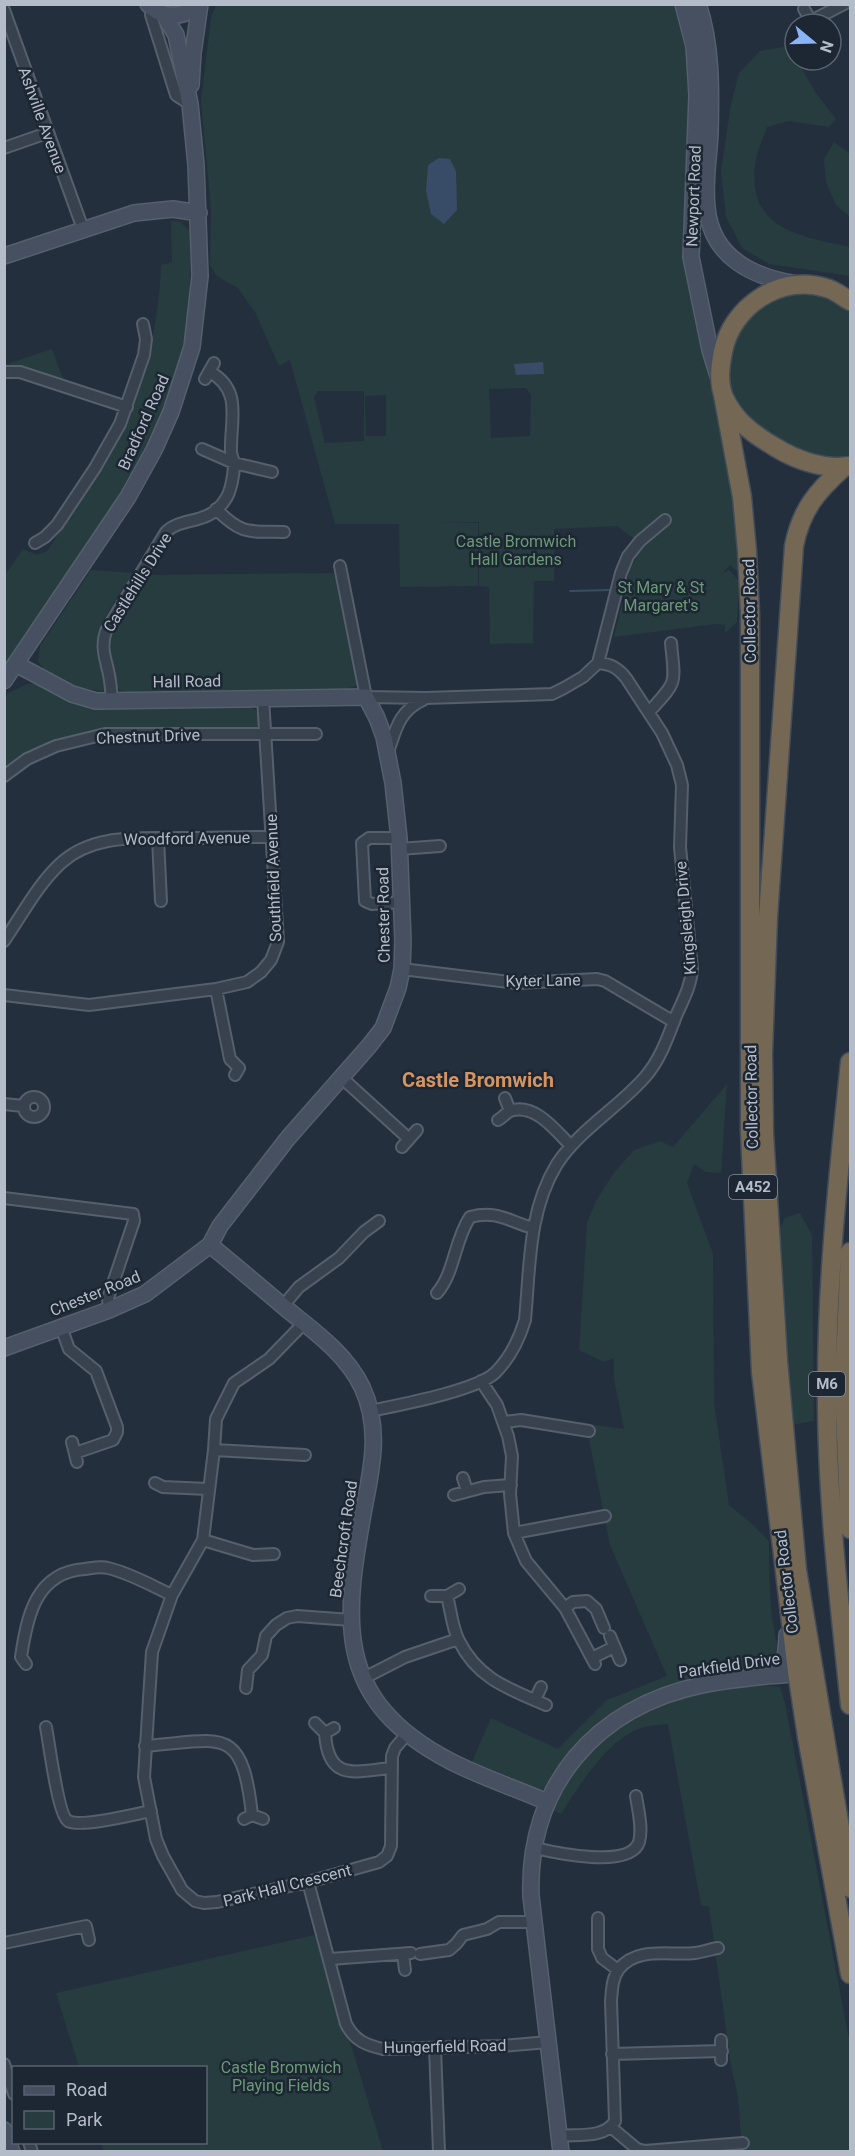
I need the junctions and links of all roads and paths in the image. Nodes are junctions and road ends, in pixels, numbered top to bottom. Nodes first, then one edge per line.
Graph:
1 (199, 4) edge
2 (683, 4) edge
3 (698, 4) edge
4 (844, 4) edge
5 (155, 9) edge
6 (804, 9) dead end
7 (4, 10) edge
8 (179, 55) junction
9 (190, 104) junction
10 (47, 133) junction
11 (4, 148) edge
12 (198, 187) junction
13 (173, 209) junction
14 (199, 213) junction
15 (83, 229) junction
16 (4, 256) edge
17 (802, 284) junction
18 (826, 288) junction
19 (850, 291) edge
20 (850, 301) edge
21 (143, 324) dead end
22 (210, 371) dead end
23 (4, 372) edge
24 (722, 390) junction
25 (127, 407) junction
26 (202, 449) dead end
27 (234, 463) junction
28 (847, 466) edge
29 (272, 472) dead end
30 (216, 509) junction
31 (665, 520) dead end
32 (284, 532) dead end
33 (35, 543) dead end
34 (340, 566) dead end
35 (671, 643) dead end
36 (598, 663) junction
37 (16, 664) junction
38 (4, 681) edge
39 (366, 697) junction
40 (263, 698) junction
41 (426, 698) junction
42 (111, 700) junction
43 (649, 712) junction
44 (266, 734) junction
45 (316, 734) dead end
46 (388, 753) junction
47 (4, 776) edge
48 (272, 837) junction
49 (158, 839) junction
50 (399, 844) junction
51 (440, 846) dead end
52 (161, 901) dead end
53 (402, 902) junction
54 (4, 941) edge
55 (402, 969) junction
56 (216, 989) junction
57 (4, 995) edge
58 (674, 1022) junction
59 (850, 1062) edge
60 (235, 1075) dead end
61 (341, 1077) junction
62 (505, 1098) dead end
63 (4, 1104) edge
64 (23, 1106) dead end
65 (510, 1111) junction
66 (498, 1120) dead end
67 (417, 1130) dead end
68 (572, 1146) junction
69 (4, 1198) edge
70 (379, 1221) dead end
71 (533, 1228) junction
72 (210, 1245) junction
73 (850, 1259) edge
74 (436, 1293) dead end
75 (283, 1306) junction
76 (109, 1310) junction
77 (304, 1323) junction
78 (61, 1327) junction
79 (4, 1348) edge
80 (481, 1381) junction
81 (370, 1411) junction
82 (504, 1422) junction
83 (589, 1431) dead end
84 (214, 1450) junction
85 (75, 1452) dead end
86 (291, 1454) junction
87 (305, 1455) dead end
88 (290, 1466) dead end
89 (463, 1478) dead end
90 (511, 1485) junction
91 (160, 1489) dead end
92 (208, 1489) junction
93 (467, 1491) junction
94 (454, 1495) dead end
95 (605, 1515) dead end
96 (850, 1529) edge
97 (514, 1533) junction
98 (203, 1540) junction
99 (274, 1554) dead end
100 (797, 1570) junction
101 (459, 1589) dead end
102 (172, 1595) junction
103 (431, 1596) dead end
104 (447, 1596) junction
105 (788, 1605) junction
106 (565, 1608) junction
107 (351, 1620) junction
108 (458, 1640) junction
109 (614, 1647) junction
110 (19, 1660) dead end
111 (620, 1660) dead end
112 (797, 1672) junction
113 (773, 1675) junction
114 (364, 1678) junction
115 (541, 1687) dead end
116 (246, 1688) dead end
117 (535, 1700) junction
118 (546, 1705) dead end
119 (850, 1705) edge
120 (315, 1723) dead end
121 (46, 1727) dead end
122 (407, 1734) junction
123 (807, 1737) junction
124 (145, 1746) junction
125 (392, 1768) junction
126 (636, 1796) dead end
127 (546, 1802) junction
128 (151, 1811) junction
129 (650, 1811) dead end
130 (638, 1814) junction
131 (253, 1818) dead end
132 (535, 1848) junction
133 (308, 1882) junction
134 (850, 1888) edge
135 (598, 1918) dead end
136 (533, 1922) junction
137 (89, 1940) dead end
138 (4, 1943) edge
139 (718, 1948) dead end
140 (419, 1955) junction
141 (330, 1959) junction
142 (405, 1970) dead end
143 (618, 1970) junction
144 (850, 1974) edge
145 (548, 2042) junction
146 (435, 2048) junction
147 (721, 2050) dead end
148 (612, 2054) junction
149 (6, 2072) edge
150 (12, 2088) edge
151 (612, 2128) junction
152 (4, 2130) edge
153 (743, 2143) dead end
154 (560, 2144) edge
155 (12, 2151) edge
156 (439, 2151) edge

1 - 5 main road
1 - 8 main road, Bradford Road
2 - 24 main road, Newport Road
3 - 17 main road, Newport Road
4 - 6 street
5 - 8 main road, Bradford Road
7 - 10 street, Ashville Avenue
8 - 9 main road, Bradford Road
8 - 9 street, Bradford Road
9 - 12 main road, Bradford Road
10 - 11 street
10 - 15 street, Ashville Avenue
12 - 13 main road
12 - 14 main road, Bradford Road
13 - 14 main road
13 - 15 main road
14 - 37 main road, Bradford Road
15 - 16 main road
17 - 18 highway
17 - 24 highway, Collector Road
18 - 19 highway
18 - 20 highway
21 - 25 street
22 - 27 street
23 - 25 street
24 - 28 highway
24 - 105 highway, Collector Road / A452
25 - 33 street
26 - 27 street
27 - 29 street
27 - 30 street
28 - 100 highway, Collector Road / A452
30 - 32 street
30 - 42 street, Castlehills Drive
31 - 36 street
34 - 39 street
35 - 43 street
36 - 41 street
36 - 43 street, Kingsleigh Drive
37 - 38 main road, Bradford Road
37 - 42 main road, Hall Road
39 - 40 main road, Hall Road
39 - 41 street
39 - 46 main road, Chester Road
40 - 42 main road, Hall Road
40 - 44 street, Southfield Avenue
41 - 46 street
43 - 58 street, Kingsleigh Drive
44 - 45 street, Chestnut Drive
44 - 47 street, Chestnut Drive
44 - 48 street, Southfield Avenue
46 - 50 main road, Chester Road
48 - 49 street, Woodford Avenue
48 - 56 street, Southfield Avenue
49 - 52 street
49 - 54 street, Woodford Avenue
50 - 51 street
50 - 53 main road, Chester Road
50 - 53 street
53 - 55 main road, Chester Road
55 - 58 street, Kyter Lane
55 - 61 main road, Chester Road
56 - 57 street, Southfield Avenue
56 - 60 street
58 - 68 street, Kingsleigh Drive
59 - 119 highway, M6
61 - 67 street
61 - 72 main road, Chester Road
62 - 65 street
63 - 64 street
65 - 66 street
65 - 68 street
68 - 71 street, Kingsleigh Drive
69 - 76 street
70 - 75 street
71 - 74 street
71 - 80 street, Kingsleigh Drive
72 - 75 main road, Beechcroft Road
72 - 76 main road, Chester Road
73 - 96 highway, M6
75 - 77 main road, Beechcroft Road
76 - 78 main road, Chester Road
77 - 81 main road, Beechcroft Road
77 - 84 street, Park Hall Crescent
78 - 79 main road, Chester Road
78 - 85 street
80 - 81 street, Kingsleigh Drive
80 - 82 street
81 - 107 main road, Beechcroft Road
82 - 83 street
82 - 90 street
84 - 86 street
84 - 92 street, Park Hall Crescent
86 - 87 street
86 - 88 street
89 - 93 street
90 - 93 street
90 - 97 street
91 - 92 street
92 - 98 street, Park Hall Crescent
93 - 94 street
95 - 97 street
97 - 106 street
98 - 99 street
98 - 102 street, Park Hall Crescent
100 - 112 highway
100 - 134 highway, Collector Road / A452
101 - 104 street
102 - 110 street
102 - 124 street, Park Hall Crescent
103 - 104 street
104 - 108 street
105 - 112 highway, Collector Road / A452
105 - 113 main road
106 - 109 street
106 - 109 street
107 - 114 main road, Beechcroft Road
107 - 116 street
108 - 114 street
108 - 117 street
109 - 111 street
112 - 113 main road, Parkfield Drive
112 - 123 highway, Collector Road / A452
113 - 123 main road
113 - 127 main road, Parkfield Drive
114 - 122 main road, Beechcroft Road
115 - 117 street
117 - 118 street
120 - 125 street
121 - 128 street
122 - 125 street, Park Hall Crescent
122 - 127 main road, Beechcroft Road
123 - 144 highway, Collector Road / A452
124 - 128 street, Park Hall Crescent
124 - 131 street
125 - 133 street, Park Hall Crescent
126 - 130 street
127 - 132 main road, Parkfield Drive
128 - 133 street, Park Hall Crescent
129 - 130 street
130 - 132 street
132 - 136 main road, Parkfield Drive
133 - 141 street, Hungerfield Road
135 - 143 street
136 - 140 street
136 - 145 main road, Parkfield Drive
137 - 138 street
139 - 143 street
140 - 141 street
140 - 142 street
141 - 146 street, Hungerfield Road
143 - 148 street
145 - 146 street, Hungerfield Road
145 - 154 main road, Parkfield Drive
146 - 156 street
147 - 148 street
148 - 151 street
149 - 150 street
151 - 153 street
151 - 154 street
152 - 155 main road

